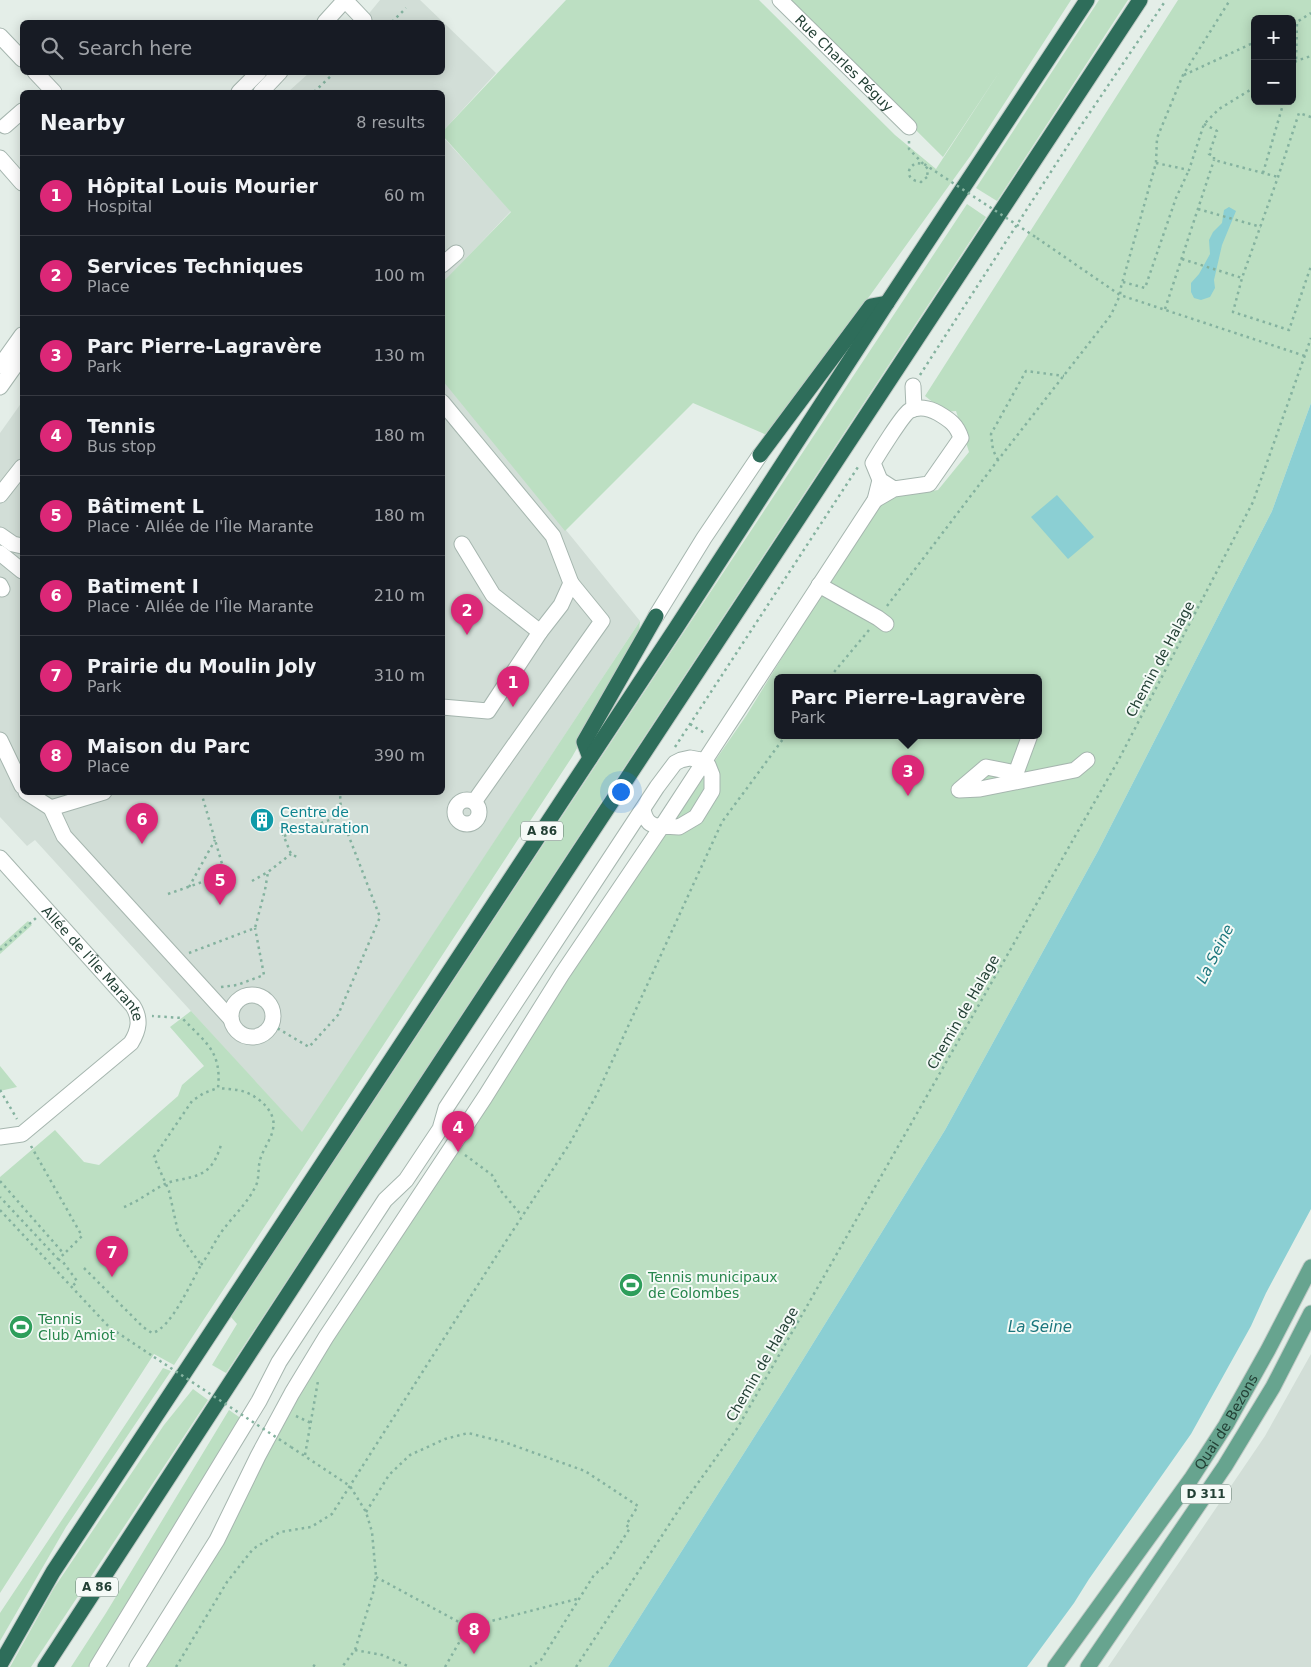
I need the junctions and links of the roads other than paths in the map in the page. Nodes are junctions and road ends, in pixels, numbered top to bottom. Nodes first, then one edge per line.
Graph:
1 (345, 0) edge
2 (780, 0) edge
3 (1087, 0) edge
4 (1140, 0) edge
5 (325, 20) edge
6 (364, 20) dead end
7 (0, 36) edge
8 (20, 57) edge
9 (37, 75) edge
10 (256, 75) edge
11 (277, 75) edge
12 (48, 90) edge
13 (241, 90) edge
14 (262, 90) edge
15 (20, 113) edge
16 (5, 126) dead end
17 (908, 127) road end
18 (0, 158) edge
19 (20, 181) edge
20 (456, 253) dead end
21 (445, 262) edge
22 (887, 303) junction
23 (20, 337) edge
24 (20, 359) edge
25 (0, 366) edge
26 (913, 386) road end
27 (0, 387) edge
28 (445, 406) edge
29 (914, 409) junction
30 (760, 455) joint
31 (20, 470) edge
32 (880, 480) junction
33 (894, 489) junction
34 (0, 495) edge
35 (875, 500) junction
36 (0, 535) edge
37 (462, 544) dead end
38 (20, 546) edge
39 (0, 553) edge
40 (20, 569) edge
41 (571, 583) junction
42 (819, 584) junction
43 (656, 616) joint
44 (882, 621) road end
45 (540, 632) junction
46 (445, 707) edge
47 (1029, 739) edge
48 (0, 740) edge
49 (590, 758) junction
50 (1087, 760) dead end
51 (704, 762) junction
52 (20, 782) edge
53 (31, 795) edge
54 (94, 795) edge
55 (474, 802) dead end
56 (51, 808) junction
57 (643, 809) junction
58 (662, 826) junction
59 (0, 858) edge
60 (231, 1020) junction
61 (463, 1082) junction
62 (454, 1096) junction
63 (481, 1103) junction
64 (0, 1137) edge
65 (1311, 1267) edge
66 (1311, 1313) edge
67 (0, 1665) edge
68 (45, 1667) edge
69 (97, 1667) edge
70 (137, 1667) edge
71 (1055, 1667) edge
72 (1088, 1667) edge

1 - 5 street
1 - 6 street
2 - 17 street, Rue Charles Péguy
3 - 22 highway, A 86
4 - 68 highway, A 86
7 - 8 street
9 - 12 street
10 - 13 street
11 - 14 street
15 - 16 street
18 - 19 street
20 - 21 street
22 - 30 highway
22 - 49 highway, A 86
23 - 25 street
24 - 27 street
26 - 29 street
28 - 41 street
29 - 32 street
29 - 33 street
30 - 43 street
31 - 34 street
32 - 33 street
32 - 35 street
33 - 35 street
35 - 42 street
36 - 38 street
37 - 45 street
39 - 40 street
41 - 45 street
41 - 55 street
42 - 44 street
42 - 51 street
43 - 49 highway
45 - 46 street
47 - 50 street
48 - 52 street
49 - 67 highway, A 86
51 - 57 street
51 - 58 street
51 - 58 street
53 - 56 street
54 - 56 street
56 - 60 street
57 - 58 street
57 - 61 street
58 - 63 street
59 - 64 street, Allée de l'Île Marante
60 - 60 street
61 - 62 street
61 - 63 street
62 - 63 street
62 - 69 street
63 - 70 street
65 - 71 main road, Quai de Bezons / D 311
66 - 72 main road, Quai de Bezons / D 311

